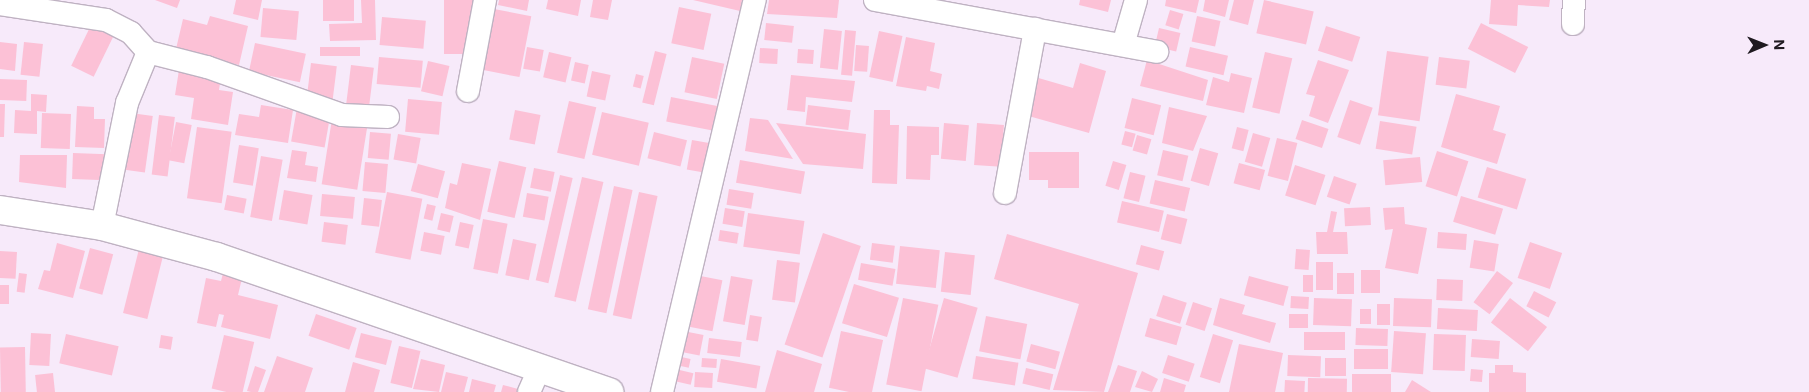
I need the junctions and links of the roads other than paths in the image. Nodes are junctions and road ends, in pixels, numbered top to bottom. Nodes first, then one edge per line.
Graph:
1 (485, 0) edge
2 (755, 0) edge
3 (875, 0) edge
4 (1136, 0) edge
5 (1574, 0) edge
6 (0, 4) edge
7 (1573, 24) dead end
8 (1035, 28) junction
9 (1123, 45) junction
10 (148, 52) junction
11 (1157, 52) dead end
12 (468, 91) dead end
13 (388, 117) dead end
14 (1005, 193) dead end
15 (0, 210) edge
16 (102, 226) junction
17 (540, 367) junction
18 (529, 392) edge
19 (609, 392) edge
20 (662, 392) edge

1 - 12 street
2 - 20 street
3 - 8 street
4 - 9 street
5 - 7 street
6 - 10 street
8 - 9 street
8 - 14 street
9 - 11 street
10 - 13 street
10 - 16 street
15 - 16 street
16 - 17 street
17 - 18 street
17 - 19 street

